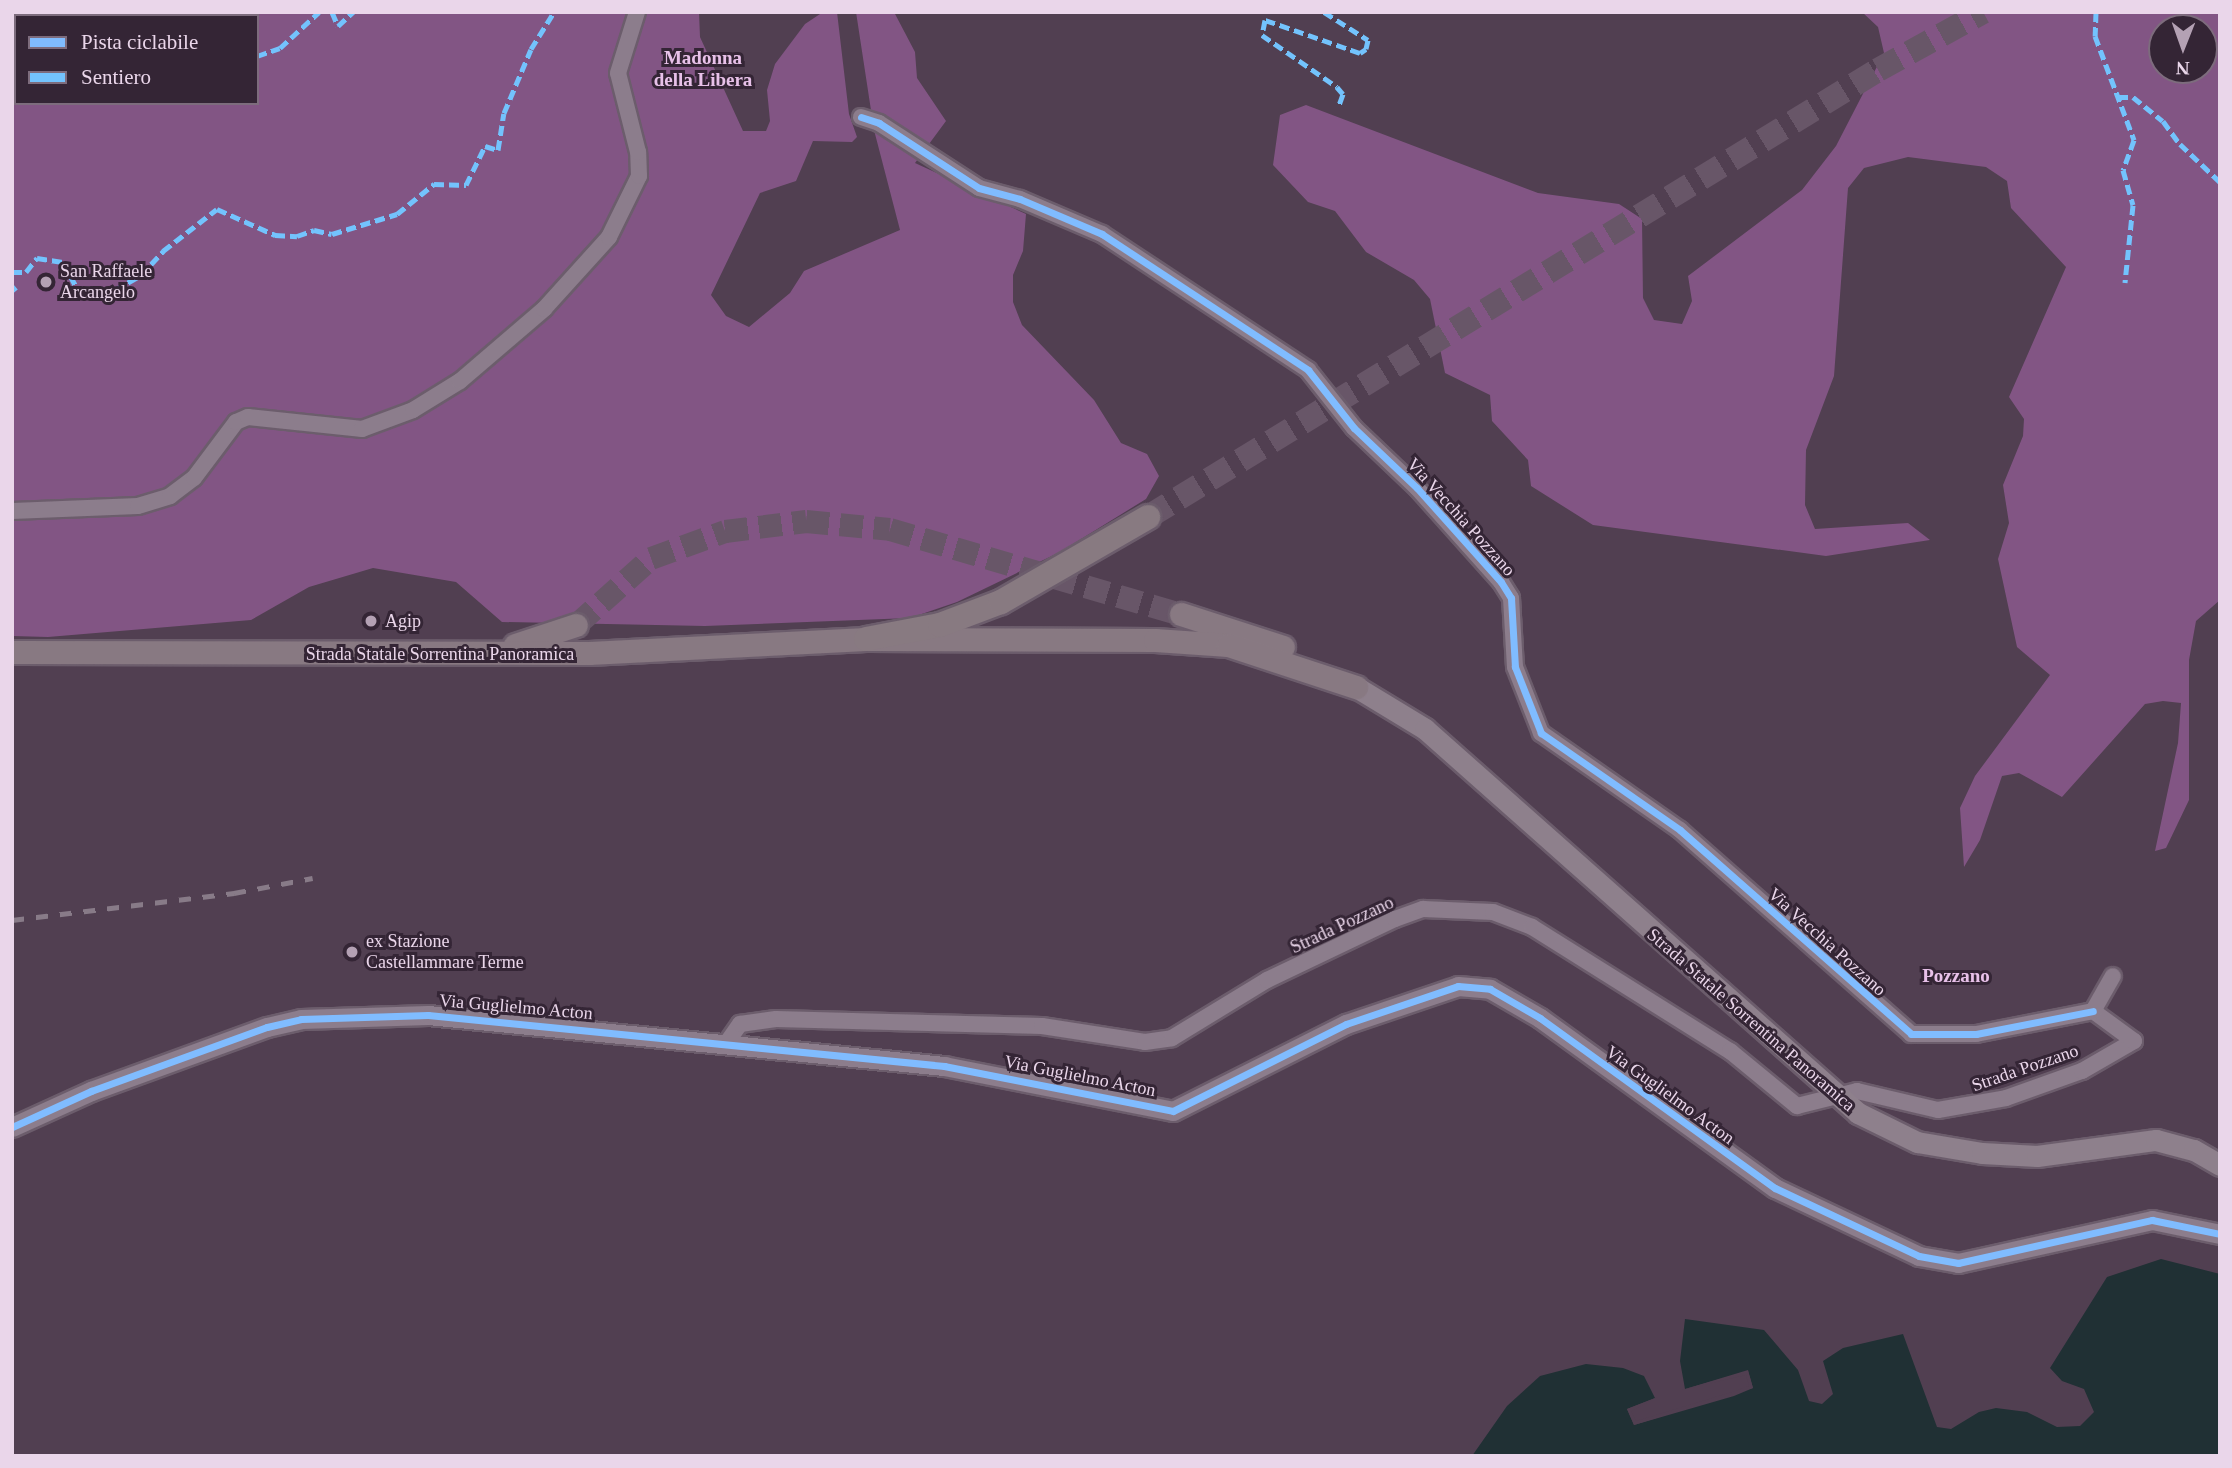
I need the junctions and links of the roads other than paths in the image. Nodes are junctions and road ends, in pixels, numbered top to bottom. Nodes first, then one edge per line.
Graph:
1 (637, 12) edge
2 (861, 117) dead end
3 (12, 511) edge
4 (1148, 517) tunnel mouth
5 (1181, 614) tunnel mouth
6 (576, 625) tunnel mouth
7 (866, 639) junction
8 (12, 652) edge
9 (478, 654) junction
10 (1356, 687) junction
11 (2113, 976) dead end
12 (2093, 1011) junction
13 (728, 1041) junction
14 (1835, 1094) junction
15 (12, 1127) edge
16 (2220, 1165) edge
17 (2220, 1234) edge

1 - 3 street
2 - 12 street, Via Vecchia Pozzano
4 - 7 highway
5 - 10 main road
6 - 9 main road
7 - 9 main road, Strada Statale Sorrentina Panoramica
7 - 10 main road, Strada Statale Sorrentina Panoramica
8 - 9 main road, Strada Statale Sorrentina Panoramica
10 - 14 main road, Strada Statale Sorrentina Panoramica
11 - 12 street
12 - 14 street, Strada Pozzano
13 - 14 street, Strada Pozzano
13 - 15 street, Via Guglielmo Acton
13 - 17 street, Via Guglielmo Acton
14 - 16 main road, Strada Statale Sorrentina Panoramica

